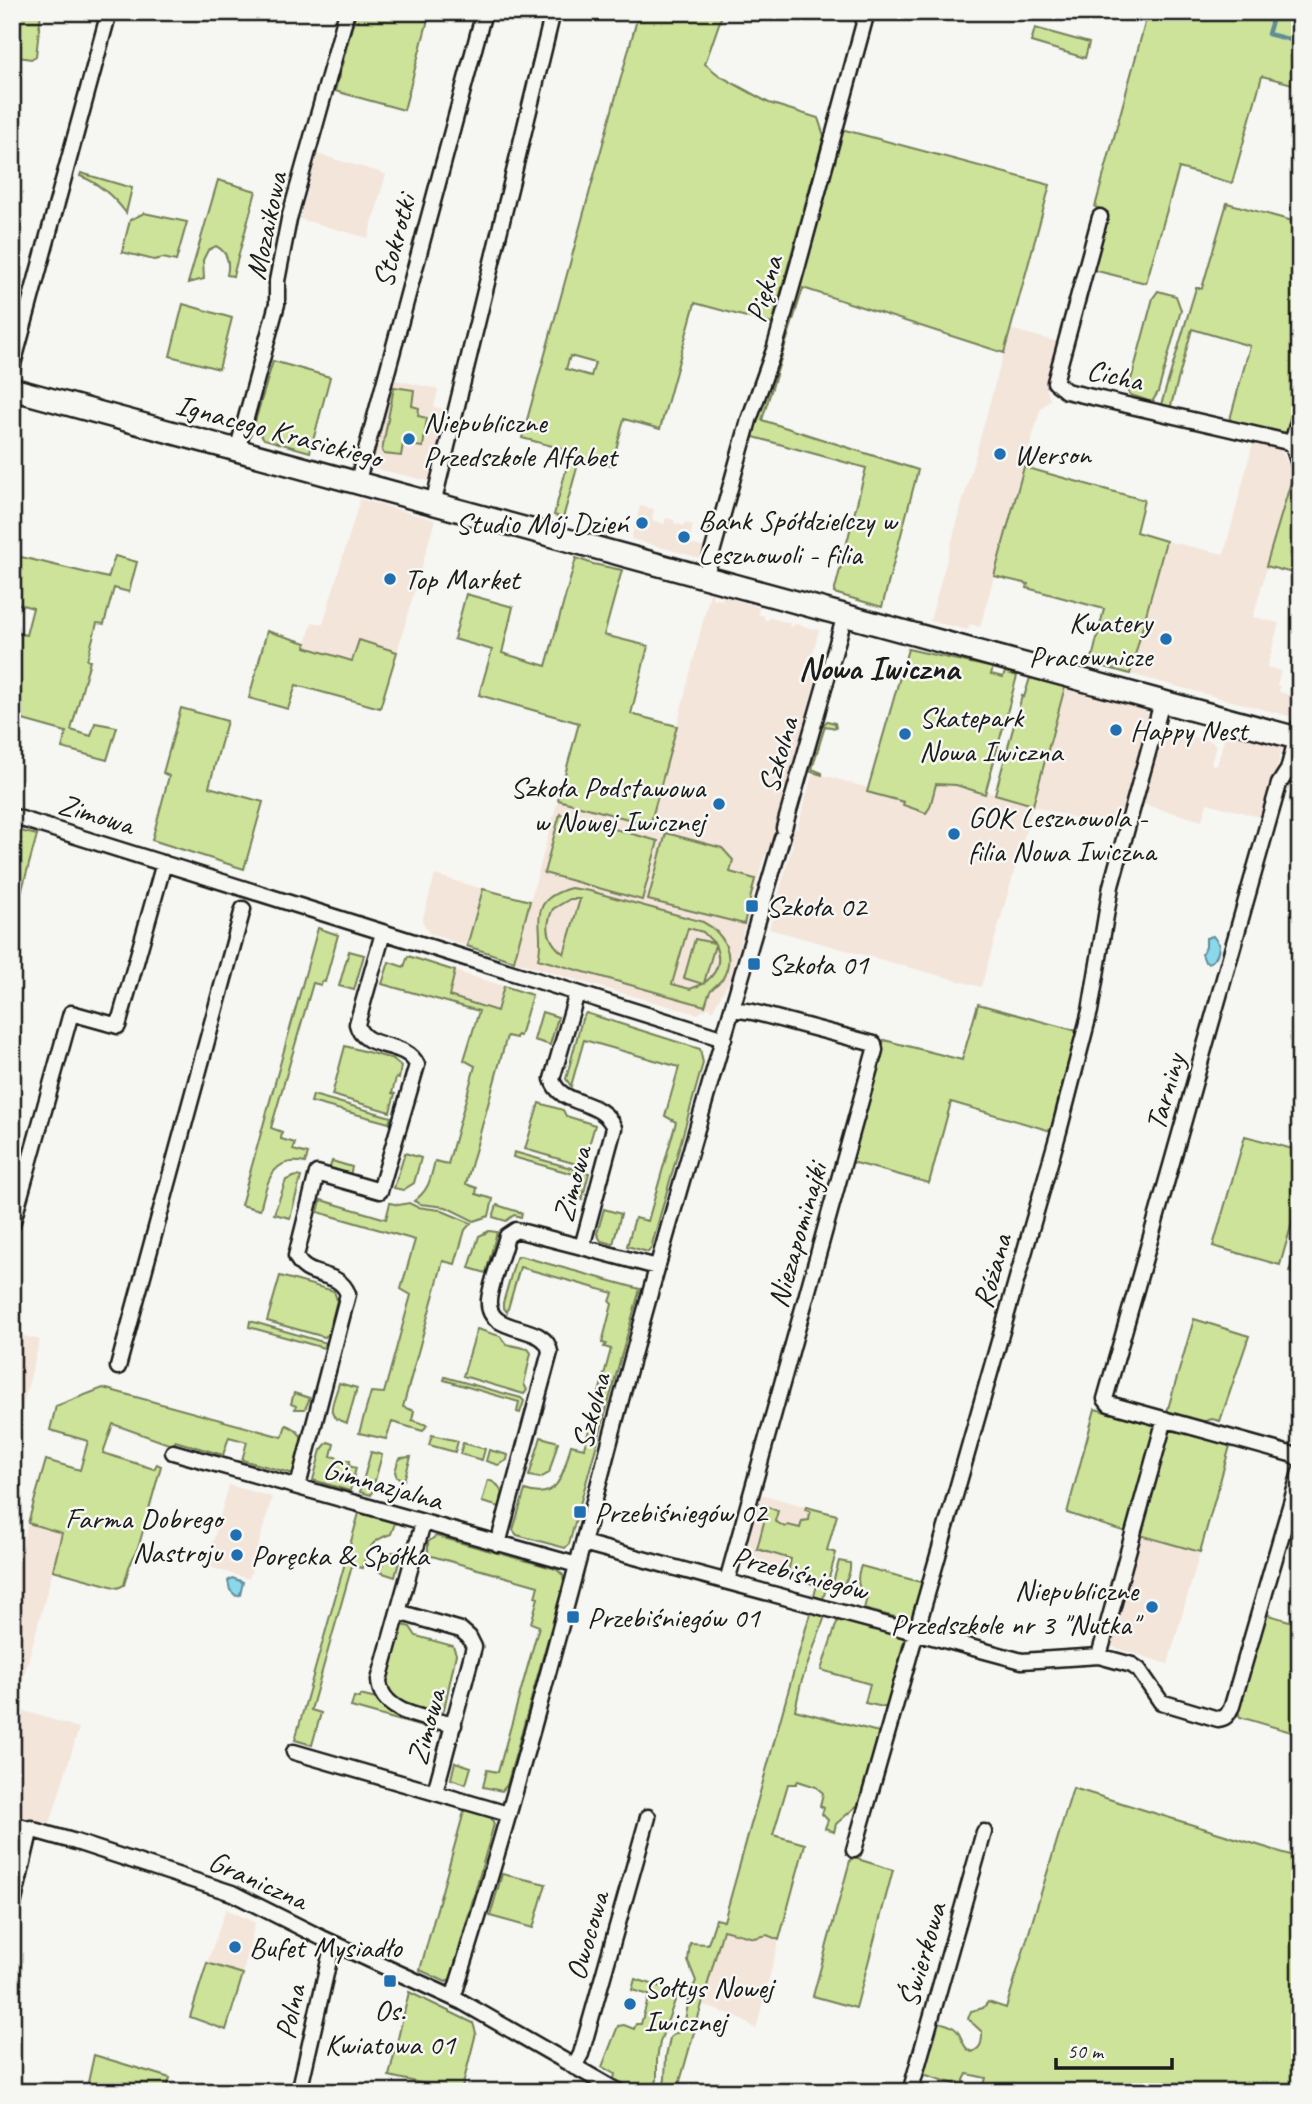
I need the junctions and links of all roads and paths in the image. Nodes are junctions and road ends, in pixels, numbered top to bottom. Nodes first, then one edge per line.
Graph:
1 (109, 12) edge
2 (347, 12) edge
3 (484, 12) edge
4 (553, 12) edge
5 (867, 12) edge
6 (1100, 217) dead end
7 (12, 368) edge
8 (12, 389) edge
9 (1300, 415) edge
10 (1292, 443) junction
11 (237, 451) junction
12 (1300, 467) edge
13 (357, 484) junction
14 (433, 504) junction
15 (705, 578) junction
16 (845, 615) junction
17 (1162, 702) junction
18 (1299, 733) edge
19 (12, 816) edge
20 (164, 863) junction
21 (243, 909) dead end
22 (383, 933) junction
23 (577, 993) junction
24 (732, 1009) junction
25 (724, 1039) junction
26 (12, 1225) edge
27 (582, 1247) junction
28 (657, 1267) junction
29 (118, 1367) dead end
30 (1165, 1419) junction
31 (173, 1452) dead end
32 (1300, 1460) edge
33 (1300, 1472) edge
34 (298, 1486) junction
35 (424, 1523) junction
36 (583, 1543) junction
37 (498, 1544) junction
38 (577, 1565) junction
39 (727, 1581) junction
40 (398, 1612) junction
41 (916, 1632) junction
42 (1099, 1656) junction
43 (454, 1725) junction
44 (294, 1752) dead end
45 (435, 1792) junction
46 (508, 1814) junction
47 (648, 1817) dead end
48 (12, 1824) edge
49 (31, 1829) junction
50 (984, 1832) dead end
51 (853, 1850) dead end
52 (12, 1909) edge
53 (333, 1943) junction
54 (453, 1998) junction
55 (574, 2067) junction
56 (299, 2092) edge
57 (619, 2092) edge
58 (910, 2092) edge

1 - 7 street
2 - 11 street, Mozaikowa
3 - 13 street, Stokrotki
4 - 14 street
5 - 15 street, Piękna
6 - 10 street, Cicha
8 - 11 street, Ignacego Krasickiego
9 - 10 street
10 - 12 street
11 - 13 street, Ignacego Krasickiego
13 - 14 street, Ignacego Krasickiego
14 - 15 street, Ignacego Krasickiego
15 - 16 street, Ignacego Krasickiego
16 - 17 street, Ignacego Krasickiego
16 - 24 street, Szkolna
17 - 18 street, Ignacego Krasickiego
17 - 41 street, Różana
18 - 30 street, Tarniny
19 - 20 street, Zimowa
20 - 22 street, Zimowa
20 - 26 street, Zimowa
21 - 29 street
22 - 23 street, Zimowa
22 - 34 street
23 - 25 street, Zimowa
23 - 27 street, Zimowa
24 - 25 street, Szkolna
24 - 39 street, Niezapominajki
25 - 28 street, Szkolna
27 - 28 street
27 - 37 street, Zimowa
28 - 36 street, Szkolna
30 - 32 street, Tarniny
30 - 42 street
31 - 34 street, Gimnazjalna
33 - 42 street, Przebiśniegów
34 - 35 street, Gimnazjalna
35 - 37 street, Gimnazjalna
35 - 40 street
36 - 38 street, Szkolna
36 - 39 street, Przebiśniegów
37 - 38 street, Gimnazjalna
38 - 46 street, Szkolna
39 - 41 street, Przebiśniegów
40 - 43 street
40 - 43 street, Zimowa
41 - 42 street, Przebiśniegów
41 - 51 street, Różana
43 - 45 street, Zimowa
44 - 45 street
45 - 46 street
46 - 54 street, Szkolna
47 - 55 street, Owocowa
48 - 49 street, Graniczna
49 - 52 street
49 - 53 street, Graniczna
50 - 58 street, Świerkowa
53 - 54 street, Graniczna
53 - 56 street, Polna
54 - 55 street, Graniczna
55 - 57 street, Graniczna

